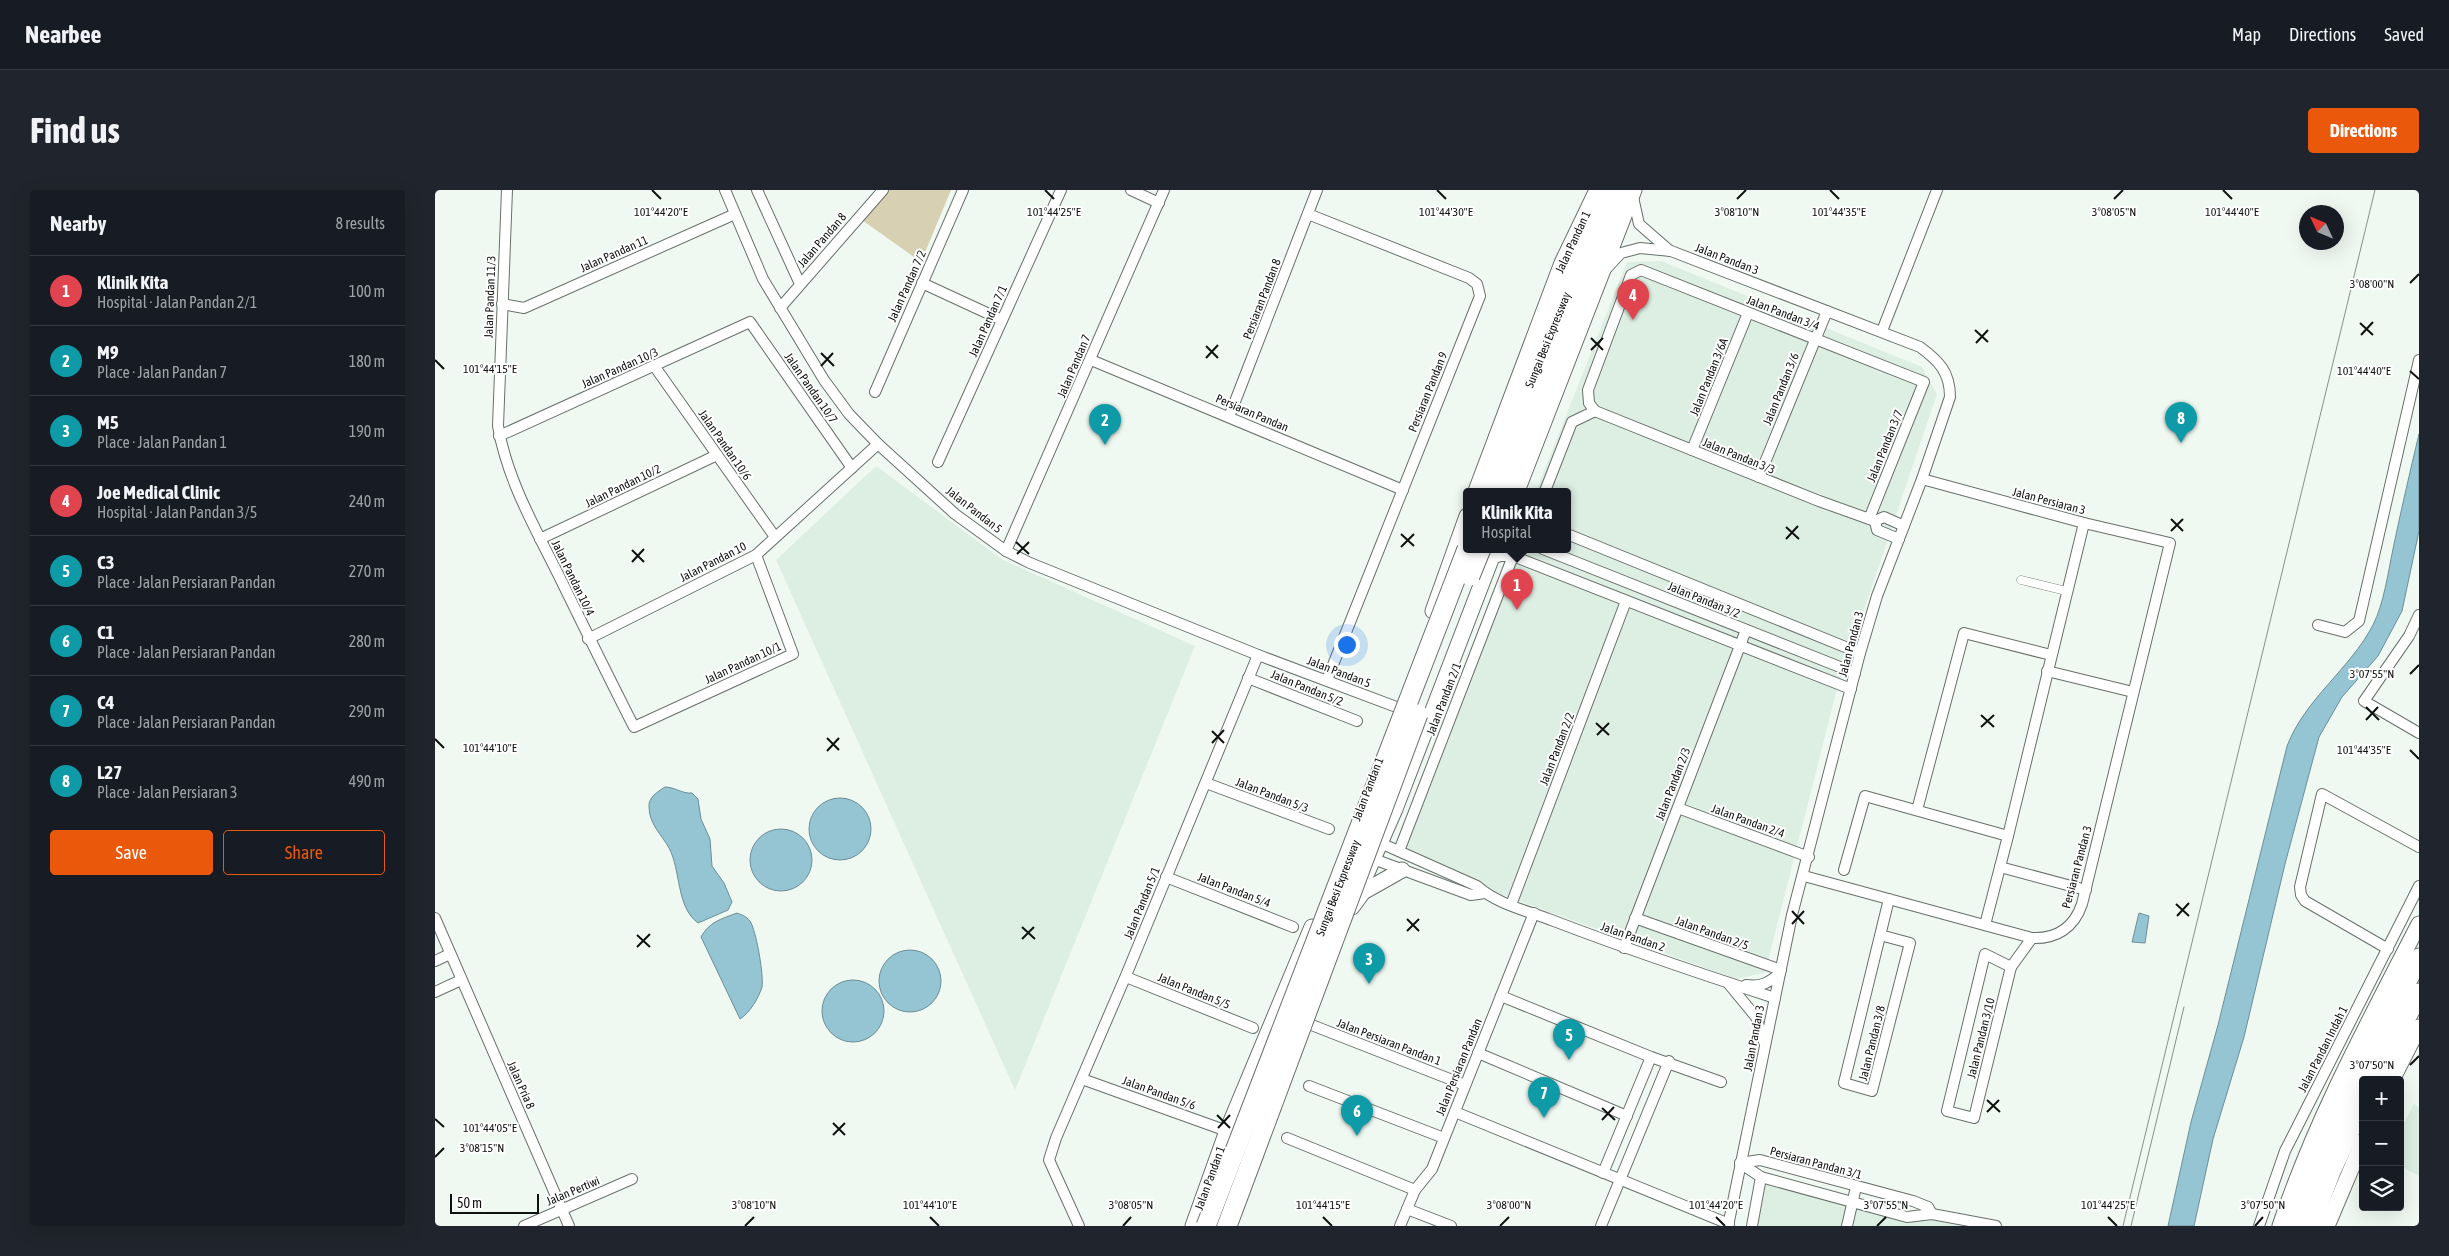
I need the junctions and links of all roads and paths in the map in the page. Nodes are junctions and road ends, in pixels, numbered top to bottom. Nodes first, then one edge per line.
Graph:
1 (725, 190) edge
2 (757, 190) edge
3 (883, 190) edge
4 (963, 190) edge
5 (1061, 190) edge
6 (1131, 190) edge
7 (1164, 190) edge
8 (1317, 190) edge
9 (1597, 190) edge
10 (1608, 190) edge
11 (1937, 190) edge
12 (510, 191) edge
13 (1630, 192) edge
14 (1159, 203) junction
15 (735, 214) junction
16 (1308, 214) junction
17 (1671, 251) junction
18 (1602, 274) junction
19 (922, 283) junction
20 (801, 284) junction
21 (503, 304) junction
22 (780, 308) junction
23 (1827, 311) junction
24 (1749, 313) junction
25 (1002, 320) junction
26 (750, 322) joint
27 (1882, 331) junction
28 (1815, 339) junction
29 (1091, 360) junction
30 (2419, 360) edge
31 (655, 366) junction
32 (1924, 382) joint
33 (875, 392) dead end
34 (1595, 411) junction
35 (1229, 417) junction
36 (499, 436) junction
37 (878, 444) junction
38 (1692, 450) junction
39 (717, 455) junction
40 (937, 462) dead end
41 (852, 468) junction
42 (1759, 477) junction
43 (1923, 479) junction
44 (1477, 488) edge
45 (1489, 488) edge
46 (1504, 488) edge
47 (1518, 488) edge
48 (1546, 488) edge
49 (1403, 490) junction
50 (1872, 520) junction
51 (2084, 523) junction
52 (1904, 526) junction
53 (1571, 536) edge
54 (775, 537) junction
55 (541, 539) junction
56 (1899, 539) junction
57 (2170, 543) joint
58 (1463, 548) edge
59 (1463, 548) edge
60 (1006, 551) junction
61 (1489, 553) edge
62 (1489, 553) edge
63 (1494, 553) edge
64 (1553, 553) edge
65 (756, 554) junction
66 (1513, 556) junction
67 (2021, 580) dead end
68 (2066, 591) junction
69 (1627, 601) junction
70 (2418, 621) edge
71 (2318, 625) dead end
72 (1746, 630) junction
73 (588, 639) junction
74 (1740, 645) junction
75 (1860, 653) junction
76 (1258, 655) junction
77 (2051, 655) junction
78 (2047, 671) junction
79 (1855, 673) junction
80 (1248, 678) junction
81 (1327, 680) junction
82 (1851, 689) junction
83 (2133, 692) junction
84 (1399, 708) junction
85 (1429, 720) junction
86 (1357, 721) dead end
87 (634, 727) joint
88 (2419, 733) edge
89 (1206, 783) junction
90 (1678, 808) junction
91 (1917, 810) junction
92 (1329, 829) dead end
93 (1353, 831) junction
94 (2008, 836) junction
95 (1380, 843) junction
96 (2419, 847) edge
97 (1345, 848) junction
98 (1399, 851) junction
99 (1809, 857) junction
100 (1374, 859) junction
101 (2000, 867) junction
102 (1402, 870) junction
103 (1844, 870) dead end
104 (1804, 876) junction
105 (1166, 877) junction
106 (2419, 886) edge
107 (2086, 890) junction
108 (1485, 893) junction
109 (1889, 899) junction
110 (1511, 905) junction
111 (1352, 907) junction
112 (1534, 913) junction
113 (435, 918) edge
114 (1635, 918) junction
115 (1985, 924) junction
116 (2419, 924) edge
117 (1293, 927) dead end
118 (1880, 934) junction
119 (2032, 938) junction
120 (1624, 948) junction
121 (2388, 949) junction
122 (450, 954) junction
123 (2419, 958) edge
124 (435, 961) edge
125 (2011, 967) junction
126 (1780, 972) junction
127 (1126, 976) junction
128 (461, 980) junction
129 (1728, 982) junction
130 (435, 992) edge
131 (2419, 993) edge
132 (1501, 996) junction
133 (1775, 998) junction
134 (1303, 1022) junction
135 (2419, 1027) edge
136 (1253, 1028) dead end
137 (1765, 1048) junction
138 (1478, 1053) junction
139 (1651, 1057) junction
140 (1669, 1061) junction
141 (2324, 1075) junction
142 (2377, 1076) edge
143 (2394, 1076) edge
144 (1082, 1079) junction
145 (2340, 1081) junction
146 (1721, 1082) dead end
147 (1465, 1085) junction
148 (1309, 1086) dead end
149 (2359, 1111) edge
150 (1455, 1112) junction
151 (1627, 1116) junction
152 (1227, 1130) junction
153 (1287, 1138) dead end
154 (1444, 1138) junction
155 (2359, 1150) edge
156 (1740, 1163) junction
157 (1603, 1173) junction
158 (1761, 1177) junction
159 (632, 1179) dead end
160 (1620, 1180) junction
161 (1856, 1187) junction
162 (1415, 1190) junction
163 (1852, 1202) junction
164 (561, 1209) junction
165 (1407, 1209) junction
166 (1932, 1214) junction
167 (1728, 1225) edge
168 (2294, 1225) edge
169 (524, 1226) edge
170 (569, 1226) edge
171 (1079, 1226) edge
172 (1193, 1226) edge
173 (1206, 1226) edge
174 (1218, 1226) edge
175 (1227, 1226) edge
176 (1400, 1226) edge
177 (1451, 1226) edge
178 (1601, 1226) edge
179 (1752, 1226) edge
180 (1847, 1226) edge
181 (1930, 1226) edge
182 (1996, 1226) edge
183 (2259, 1226) edge
184 (2327, 1226) edge

1 - 15 street, Jalan Pandan 5
2 - 20 street
3 - 20 street, Jalan Pandan 8
4 - 19 street, Jalan Pandan 7/2
5 - 25 street, Jalan Pandan 7/1
6 - 14 street
7 - 14 street, Jalan Pandan 7
8 - 16 street, Persiaran Pandan 8
9 - 44 main road, Jalan Pandan 1
10 - 45 highway, Sungai Besi Expressway
11 - 27 street
12 - 21 street, Jalan Pandan 11/3
13 - 17 street, Jalan Pandan 3
13 - 18 main road
13 - 46 highway, Sungai Besi Expressway
14 - 29 street, Jalan Pandan 7
15 - 21 street, Jalan Pandan 11
15 - 22 street, Jalan Pandan 5
16 - 35 street, Persiaran Pandan 8
16 - 49 street, Persiaran Pandan 9
17 - 18 street, Jalan Pandan 3
17 - 23 street, Jalan Pandan 3
18 - 47 main road
19 - 25 street
19 - 33 street, Jalan Pandan 7/2
20 - 22 street, Jalan Pandan 8
21 - 36 street, Jalan Pandan 11/3
22 - 37 street, Jalan Pandan 5
23 - 27 street, Jalan Pandan 3
23 - 28 street, Jalan Pandan 3/6
24 - 28 street, Jalan Pandan 3/4
24 - 34 street, Jalan Pandan 3/4
24 - 38 street, Jalan Pandan 3/6A
25 - 40 street, Jalan Pandan 7/1
26 - 31 street, Jalan Pandan 10/3
26 - 41 street, Jalan Pandan 10/7
27 - 43 street, Jalan Pandan 3
28 - 32 street, Jalan Pandan 3/4
28 - 42 street, Jalan Pandan 3/6
29 - 35 street, Persiaran Pandan
29 - 60 street, Jalan Pandan 7
30 - 71 street
31 - 36 street, Jalan Pandan 10/3
31 - 39 street, Jalan Pandan 10/6
32 - 50 street, Jalan Pandan 3/7
34 - 38 street, Jalan Pandan 3/3
34 - 48 street
35 - 49 street, Persiaran Pandan
36 - 55 street, Jalan Pandan 10/4
37 - 41 street, Jalan Pandan 10
37 - 60 street, Jalan Pandan 5
38 - 42 street, Jalan Pandan 3/3
39 - 54 street, Jalan Pandan 10/6
39 - 55 street, Jalan Pandan 10/2
41 - 54 street, Jalan Pandan 10
42 - 50 street, Jalan Pandan 3/3
43 - 51 street, Jalan Persiaran 3
43 - 52 street, Jalan Pandan 3
49 - 81 street, Persiaran Pandan 9
50 - 52 street, Jalan Pandan 3/3
50 - 56 street, Jalan Pandan 3/3
51 - 57 street, Jalan Persiaran 3
51 - 68 street
52 - 56 street, Jalan Pandan 3
53 - 75 street, Jalan Pandan 3/2
54 - 65 street, Jalan Pandan 10
55 - 73 street, Jalan Pandan 10/4
56 - 75 street, Jalan Pandan 3
57 - 83 street, Persiaran Pandan 3
58 - 84 main road, Jalan Pandan 1
59 - 173 highway, Sungai Besi Expressway, bridge
60 - 76 street, Jalan Pandan 5
61 - 85 main road, Jalan Pandan 1
62 - 175 highway, Sungai Besi Expressway, bridge
63 - 66 street
64 - 72 street, Jalan Pandan 3/2
65 - 73 street, Jalan Pandan 10
65 - 87 street, Jalan Pandan 10/1
66 - 69 street
66 - 98 street, Jalan Pandan 2/1
67 - 68 street
68 - 77 street
69 - 74 street
69 - 110 street, Jalan Pandan 2/2
70 - 88 street
72 - 74 street, Jalan Pandan 2/3
72 - 79 street, Jalan Pandan 3/2
73 - 87 street, Jalan Pandan 10/4
74 - 82 street
74 - 90 street, Jalan Pandan 2/3
75 - 79 street, Jalan Pandan 3
76 - 80 street, Jalan Pandan 5/1
76 - 81 street, Jalan Pandan 5
77 - 78 street
77 - 91 street
78 - 83 street
78 - 94 street
79 - 82 street, Jalan Pandan 3
80 - 86 street, Jalan Pandan 5/2
80 - 89 street, Jalan Pandan 5/1
81 - 84 street, Jalan Pandan 5
82 - 99 street, Jalan Pandan 3
83 - 107 street, Persiaran Pandan 3
84 - 85 street, Jalan Pandan 5
84 - 93 main road, Jalan Pandan 1
85 - 95 main road, Jalan Pandan 1
89 - 92 street, Jalan Pandan 5/3
89 - 105 street, Jalan Pandan 5/1
90 - 99 street, Jalan Pandan 2/4
90 - 114 street, Jalan Pandan 2/3
91 - 94 street
91 - 103 street
93 - 95 street, Jalan Pandan 2
93 - 97 main road, Jalan Pandan 1
94 - 101 street
95 - 98 street, Jalan Pandan 2
95 - 100 main road, Jalan Pandan 1
96 - 121 street
97 - 100 street, Jalan Pandan 2
97 - 152 main road, Jalan Pandan 1
98 - 108 street, Jalan Pandan 2
99 - 104 street, Jalan Pandan 3
100 - 102 street, Jalan Pandan 2
100 - 111 main road, Jalan Pandan 1
101 - 107 street
101 - 115 street
102 - 108 street, Jalan Pandan 2
102 - 111 main road
104 - 109 street, Persiaran Pandan 3
104 - 126 street, Jalan Pandan 3
105 - 117 street, Jalan Pandan 5/4
105 - 127 street, Jalan Pandan 5/1
106 - 121 street, Jalan Pandan Indah 1
107 - 119 street, Persiaran Pandan 3
108 - 110 street, Jalan Pandan 2
109 - 115 street, Persiaran Pandan 3
109 - 118 street, Jalan Pandan 3/8
110 - 112 street, Jalan Pandan 2
111 - 134 main road, Jalan Pandan 1
112 - 120 street, Jalan Pandan 2
112 - 132 street, Jalan Persiaran Pandan
113 - 122 street, Jalan Pria 8
114 - 120 street, Jalan Pandan 2/3
114 - 126 street, Jalan Pandan 2/5
115 - 119 street, Persiaran Pandan 3
116 - 145 main road
118 - 118 street, Jalan Pandan 3/8
119 - 125 street
120 - 129 street, Jalan Pandan 2
121 - 141 street, Jalan Pandan Indah 1
122 - 124 street
122 - 128 street, Jalan Pria 8
123 - 168 highway
125 - 125 street, Jalan Pandan 3/10
126 - 129 street
126 - 133 street, Jalan Pandan 3
127 - 136 street, Jalan Pandan 5/5
127 - 144 street, Jalan Pandan 5/1
128 - 130 street
128 - 164 street, Jalan Pria 8
129 - 133 street, Jalan Pandan 2
129 - 137 street
131 - 142 highway
132 - 138 street, Jalan Persiaran Pandan
132 - 139 street
133 - 137 street, Jalan Pandan 3
134 - 147 street, Jalan Persiaran Pandan 1
134 - 174 main road, Jalan Pandan 1
135 - 143 main road
137 - 156 street, Jalan Pandan 3
138 - 147 street, Jalan Persiaran Pandan
138 - 151 street
139 - 140 street
139 - 151 street
140 - 146 street
140 - 160 street
141 - 145 street
141 - 183 street, Jalan Pandan Indah 1
144 - 152 street, Jalan Pandan 5/6
144 - 171 street, Jalan Pandan 5/1
145 - 168 main road
147 - 150 street, Jalan Persiaran Pandan
148 - 154 street
149 - 168 highway
150 - 154 street, Jalan Persiaran Pandan
150 - 157 street
151 - 157 street
152 - 172 main road, Jalan Pandan 1
153 - 162 street
154 - 162 street, Jalan Persiaran Pandan
155 - 184 main road
156 - 158 street, Persiaran Pandan 3/1
156 - 161 street, Persiaran Pandan 3/1
156 - 167 street, Jalan Pandan 3
157 - 160 street
158 - 163 street, Persiaran Pandan 3/1
158 - 179 street
159 - 164 street, Jalan Pertiwi
160 - 167 street
160 - 178 street
161 - 163 street
161 - 166 street, Persiaran Pandan 3/1
162 - 165 street, Jalan Persiaran Pandan
163 - 166 street, Persiaran Pandan 3/1
163 - 180 street
164 - 169 street, Jalan Pertiwi
164 - 170 street, Jalan Pria 8
165 - 176 street, Jalan Persiaran Pandan
165 - 177 street
166 - 181 street
166 - 182 street, Persiaran Pandan 3/1

